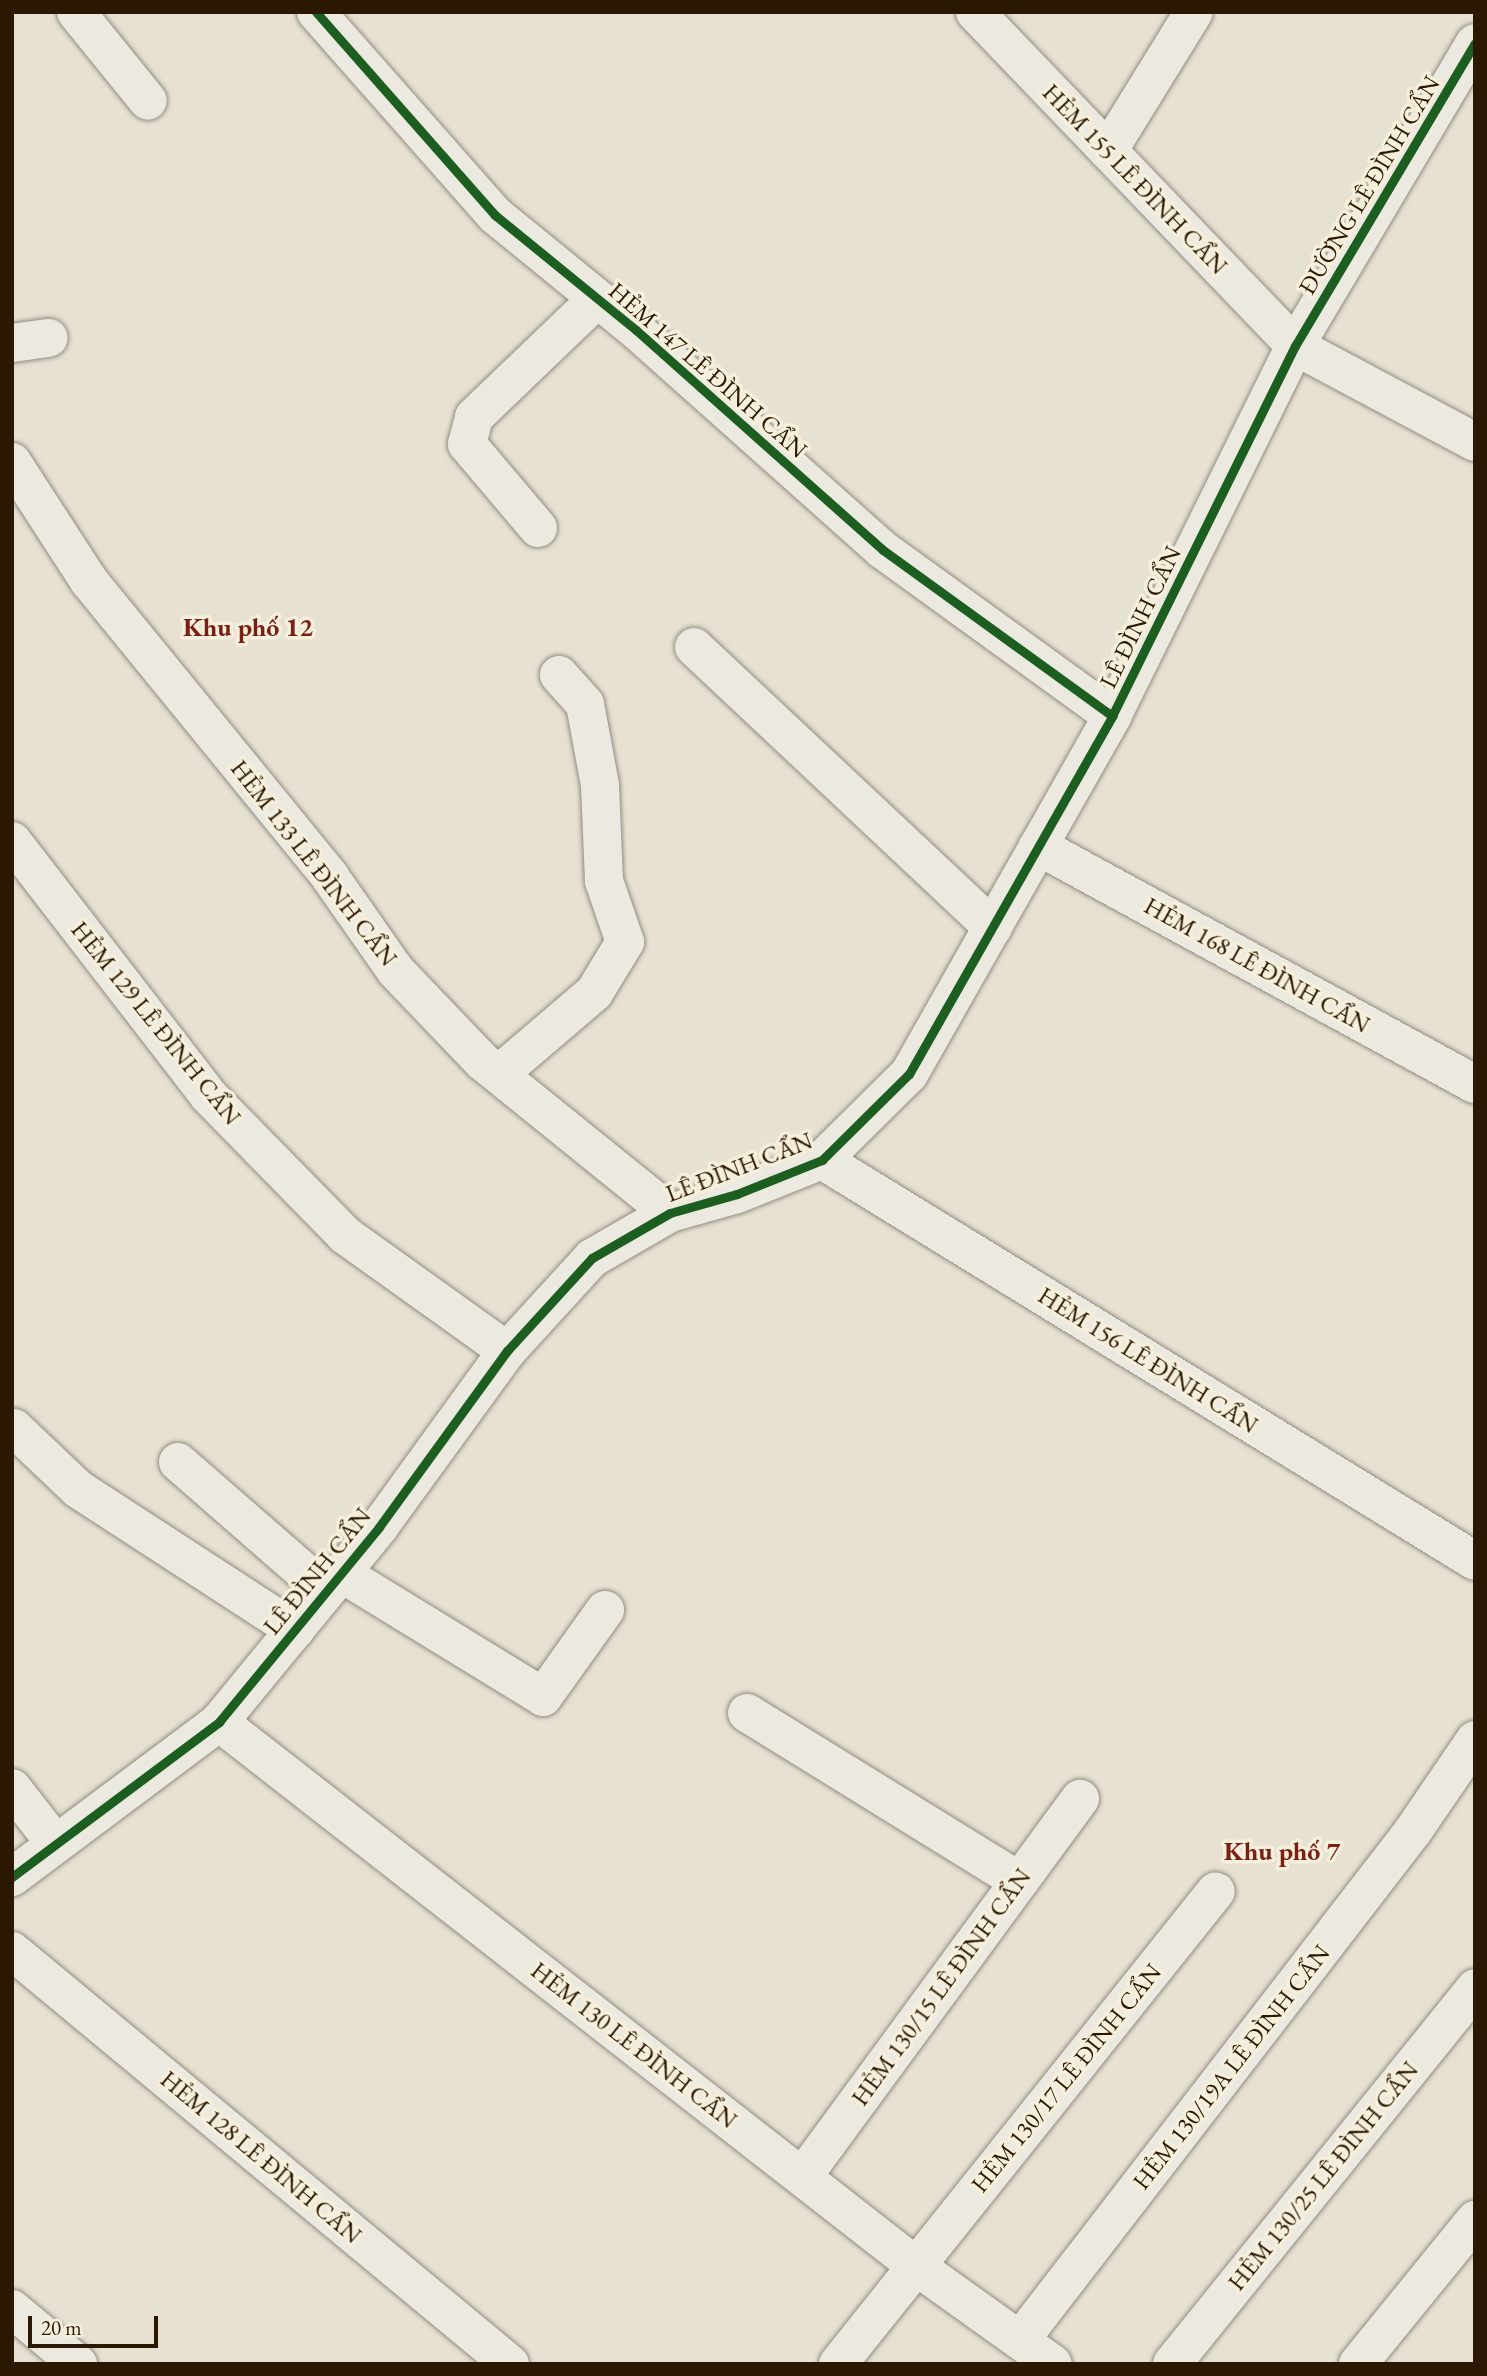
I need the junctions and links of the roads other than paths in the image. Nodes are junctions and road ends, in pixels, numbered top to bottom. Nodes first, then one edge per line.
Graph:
1 (76, 12) edge
2 (316, 12) edge
3 (975, 12) edge
4 (1194, 12) edge
5 (1475, 43) edge
6 (148, 101) dead end
7 (1108, 150) junction
8 (597, 299) junction
9 (1296, 346) junction
10 (1475, 442) edge
11 (12, 462) edge
12 (24, 506) edge
13 (538, 528) dead end
14 (694, 647) dead end
15 (559, 675) dead end
16 (1112, 716) junction
17 (12, 841) edge
18 (1038, 846) junction
19 (993, 928) junction
20 (499, 1074) junction
21 (1475, 1084) edge
22 (822, 1160) junction
23 (670, 1213) junction
24 (507, 1351) junction
25 (14, 1428) dead end
26 (178, 1462) dead end
27 (1475, 1560) edge
28 (334, 1582) junction
29 (606, 1610) dead end
30 (295, 1630) junction
31 (747, 1713) dead end
32 (219, 1722) junction
33 (1475, 1740) edge
34 (12, 1788) edge
35 (1080, 1799) dead end
36 (55, 1843) junction
37 (12, 1877) edge
38 (1018, 1881) junction
39 (1216, 1891) dead end
40 (12, 1951) edge
41 (1475, 1988) edge
42 (803, 2176) junction
43 (1475, 2220) edge
44 (916, 2266) junction
45 (12, 2309) edge
46 (1021, 2339) junction
47 (848, 2360) edge
48 (78, 2364) edge
49 (510, 2364) edge
50 (1053, 2364) edge
51 (1172, 2364) edge
52 (1358, 2364) edge

1 - 6 street
2 - 8 street, HẺM 147 LÊ ĐÌNH CẨN
3 - 7 street, HẺM 155 LÊ ĐÌNH CẨN
4 - 7 street
5 - 9 street, ĐƯỜNG LÊ ĐÌNH CẨN
7 - 9 street, HẺM 155 LÊ ĐÌNH CẨN
8 - 13 street
8 - 16 street, HẺM 147 LÊ ĐÌNH CẨN
9 - 10 street, HẺM 155 LÊ ĐÌNH CẨN
9 - 16 street, LÊ ĐÌNH CẨN
11 - 12 street, HẺM 133 LÊ ĐÌNH CẨN
12 - 20 street, HẺM 133 LÊ ĐÌNH CẨN
14 - 19 street
15 - 20 street
16 - 18 street, LÊ ĐÌNH CẨN
17 - 24 street, HẺM 129 LÊ ĐÌNH CẨN
18 - 19 street, LÊ ĐÌNH CẨN
18 - 21 street, HẺM 168 LÊ ĐÌNH CẨN
19 - 22 street, LÊ ĐÌNH CẨN
20 - 23 street, HẺM 133 LÊ ĐÌNH CẨN
22 - 23 street, LÊ ĐÌNH CẨN
22 - 27 street, HẺM 156 LÊ ĐÌNH CẨN
23 - 24 street, LÊ ĐÌNH CẨN
24 - 28 street, LÊ ĐÌNH CẨN
25 - 30 street
26 - 28 street
28 - 29 street
28 - 30 street, LÊ ĐÌNH CẨN
30 - 32 street, LÊ ĐÌNH CẨN
31 - 38 street
32 - 36 street, LÊ ĐÌNH CẨN
32 - 42 street, HẺM 130 LÊ ĐÌNH CẨN
33 - 46 street, HẺM 130/19A LÊ ĐÌNH CẨN
34 - 36 street
35 - 38 street, HẺM 130/15 LÊ ĐÌNH CẨN
36 - 37 street, LÊ ĐÌNH CẨN
38 - 42 street, HẺM 130/15 LÊ ĐÌNH CẨN
39 - 44 street, HẺM 130/17 LÊ ĐÌNH CẨN
40 - 49 street, HẺM 128 LÊ ĐÌNH CẨN
41 - 51 street, HẺM 130/25 LÊ ĐÌNH CẨN
42 - 44 street, HẺM 130 LÊ ĐÌNH CẨN
43 - 52 street
44 - 46 street, HẺM 130 LÊ ĐÌNH CẨN
44 - 47 street, HẺM 130/17 LÊ ĐÌNH CẨN
45 - 48 street
46 - 50 street, HẺM 130 LÊ ĐÌNH CẨN

